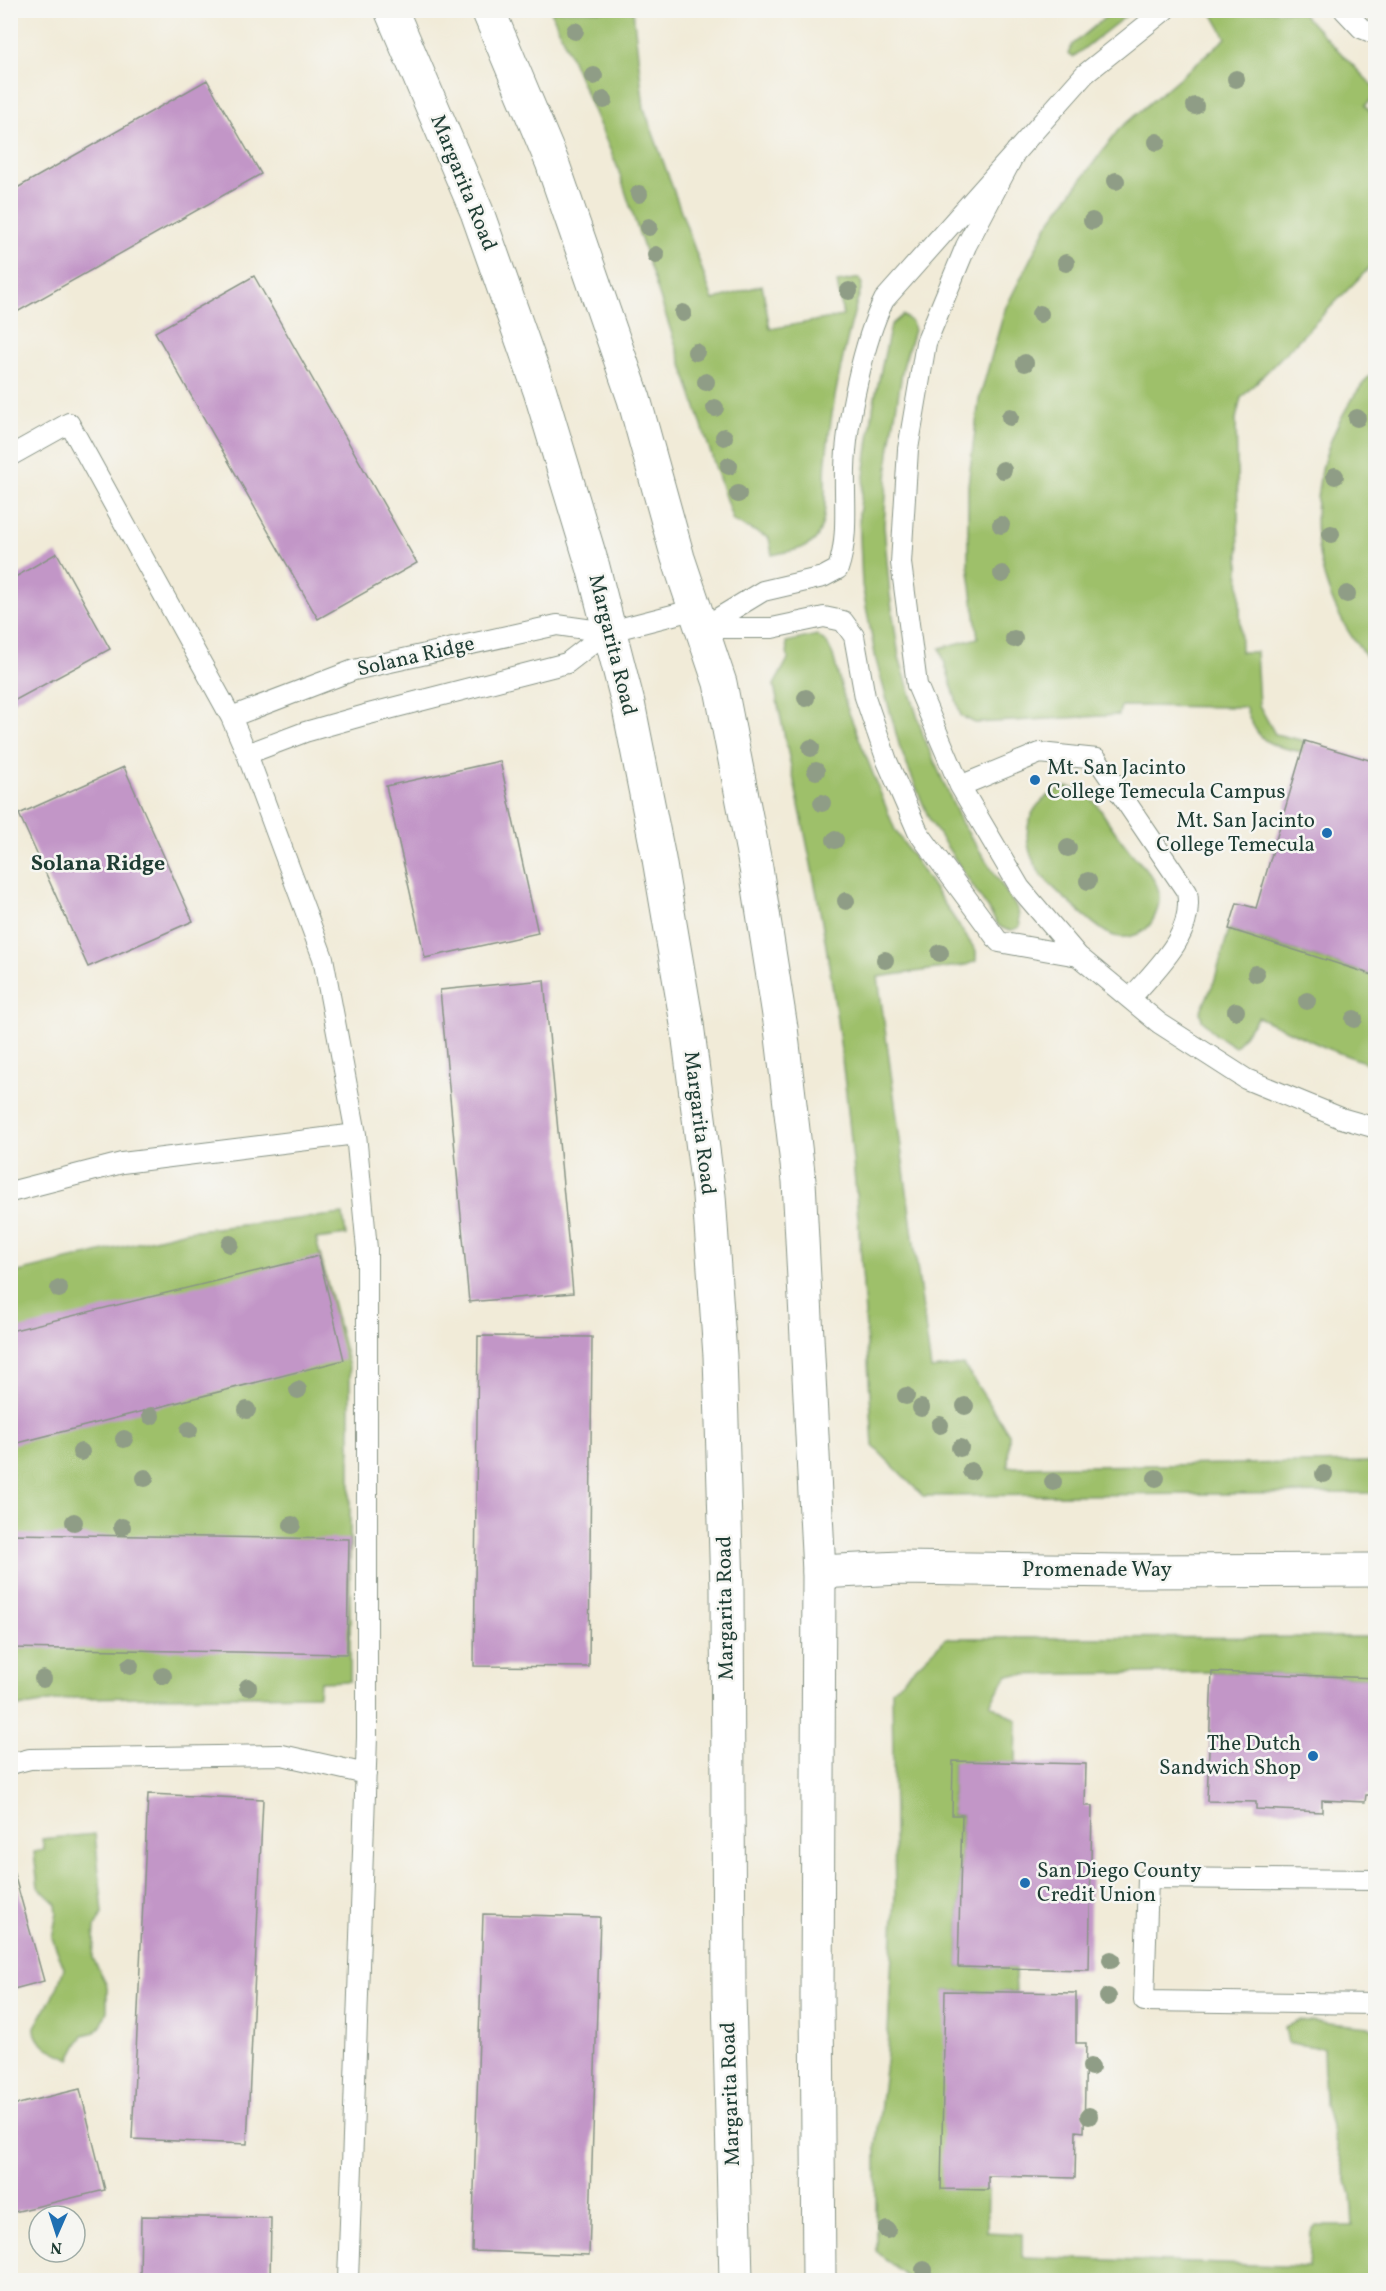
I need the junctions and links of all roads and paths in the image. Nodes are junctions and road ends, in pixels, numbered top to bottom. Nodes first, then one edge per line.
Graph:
1 (391, 10) edge
2 (488, 10) edge
3 (1165, 10) edge
4 (1344, 10) edge
5 (1376, 34) edge
6 (1016, 151) junction
7 (10, 456) edge
8 (699, 619) junction
9 (608, 632) junction
10 (231, 717) junction
11 (247, 754) junction
12 (960, 786) junction
13 (1078, 956) junction
14 (1130, 999) junction
15 (1376, 1128) edge
16 (356, 1134) junction
17 (10, 1192) edge
18 (1376, 1570) edge
19 (819, 1572) junction
20 (10, 1764) edge
21 (366, 1774) junction
22 (1376, 1880) edge
23 (1376, 2004) edge
24 (348, 2280) edge
25 (736, 2280) edge
26 (819, 2280) edge

1 - 9 main road, Margarita Road
2 - 8 main road
3 - 6 lane
4 - 5 lane
6 - 8 lane
6 - 12 lane
7 - 10 lane
8 - 9 lane, Solana Ridge
8 - 13 lane
8 - 19 main road
9 - 10 lane, Solana Ridge
9 - 11 lane, Solana Ridge
9 - 25 main road, Margarita Road
10 - 11 lane
11 - 16 lane
12 - 13 lane
12 - 14 lane
13 - 14 lane
14 - 15 lane
16 - 17 lane
16 - 21 lane
18 - 19 main road, Promenade Way
19 - 26 main road
20 - 21 lane
21 - 24 lane
22 - 23 lane

